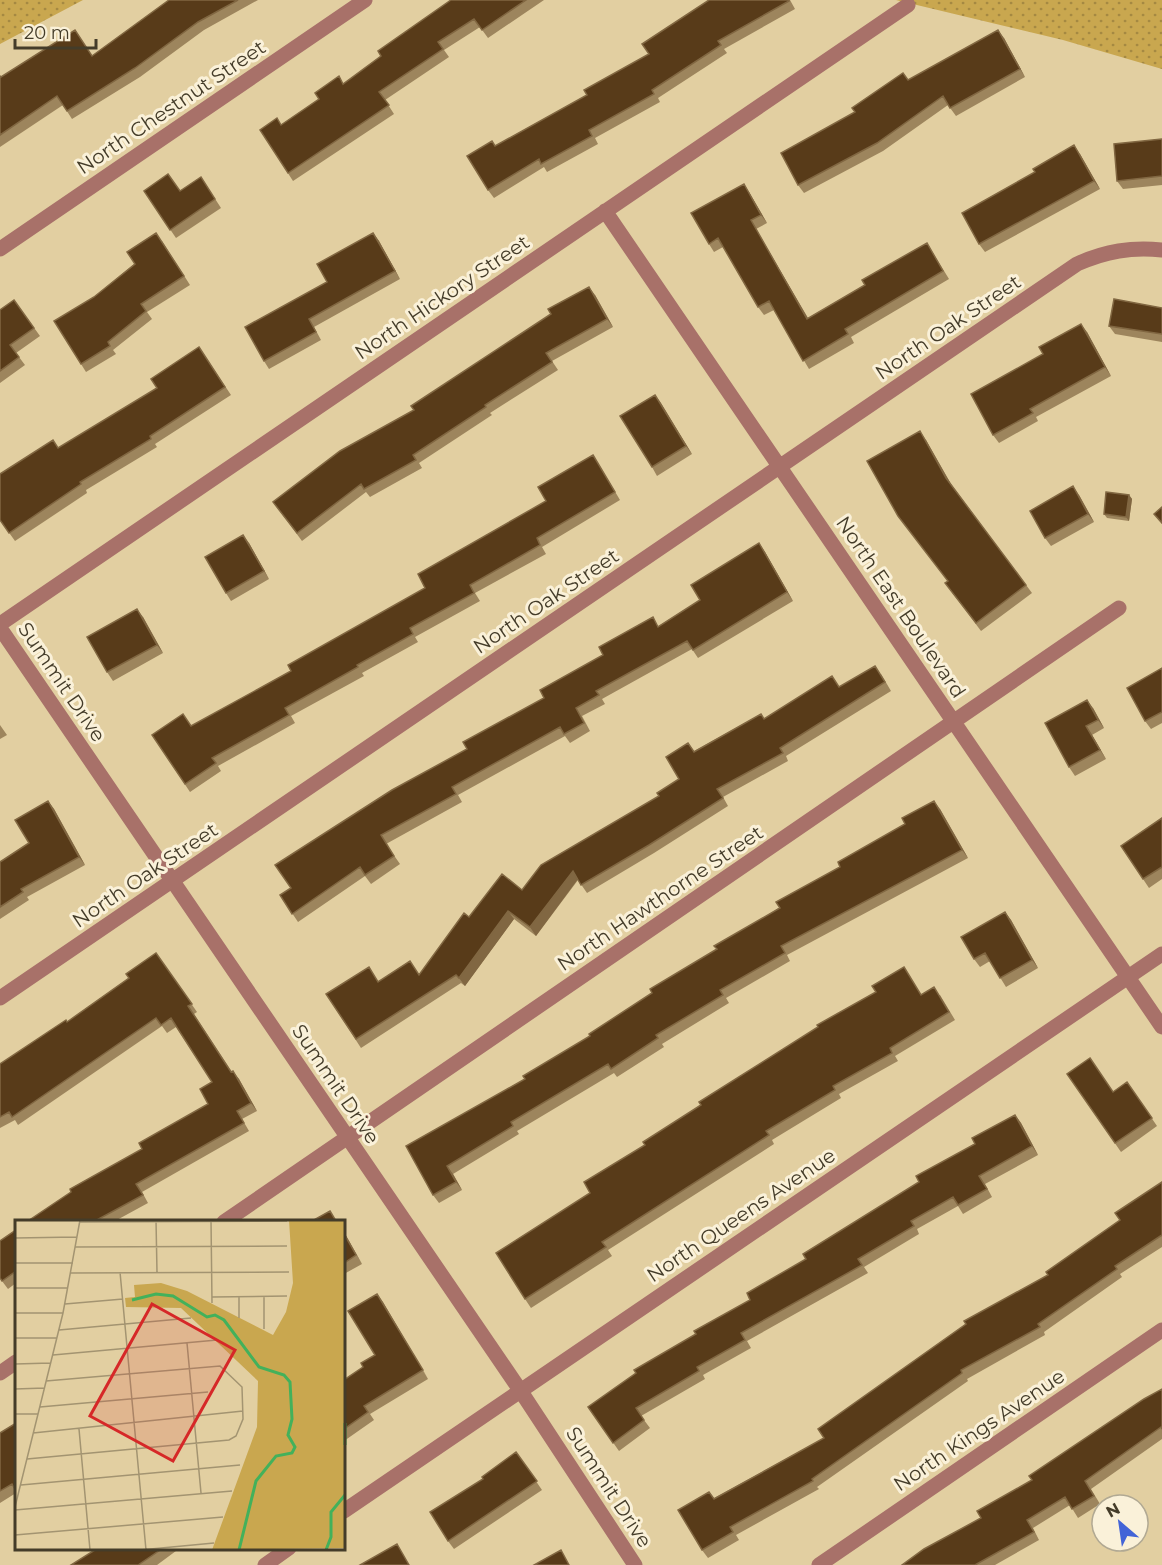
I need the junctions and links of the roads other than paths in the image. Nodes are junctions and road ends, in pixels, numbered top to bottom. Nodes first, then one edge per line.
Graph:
1 (365, 0) edge
2 (908, 4) dead end
3 (605, 211) junction
4 (0, 249) edge
5 (1162, 250) edge
6 (779, 467) junction
7 (1119, 608) dead end
8 (0, 626) edge
9 (954, 722) junction
10 (172, 881) junction
11 (1162, 954) edge
12 (1128, 977) junction
13 (0, 998) edge
14 (1162, 1027) edge
15 (348, 1138) junction
16 (225, 1220) edge
17 (1162, 1330) edge
18 (15, 1363) edge
19 (0, 1373) edge
20 (520, 1390) junction
21 (345, 1510) edge
22 (286, 1550) edge
23 (265, 1565) edge
24 (635, 1565) edge
25 (819, 1565) edge

1 - 4 street, North Chestnut Street
2 - 3 street, North Hickory Street
3 - 6 street, North East Boulevard
3 - 8 street, North Hickory Street
5 - 6 street, North Oak Street
6 - 9 street, North East Boulevard
6 - 10 street, North Oak Street
7 - 9 street, North Hawthorne Street
8 - 10 street, Summit Drive
9 - 12 street, North East Boulevard
9 - 15 street, North Hawthorne Street
10 - 13 street, North Oak Street
10 - 15 street, Summit Drive
11 - 12 street, North Queens Avenue
12 - 14 street, North East Boulevard
12 - 20 street, North Queens Avenue
15 - 16 street, North Hawthorne Street
15 - 20 street, Summit Drive
17 - 25 street, North Kings Avenue
18 - 19 street
20 - 21 street, North Queens Avenue
20 - 24 street, Summit Drive
22 - 23 street

